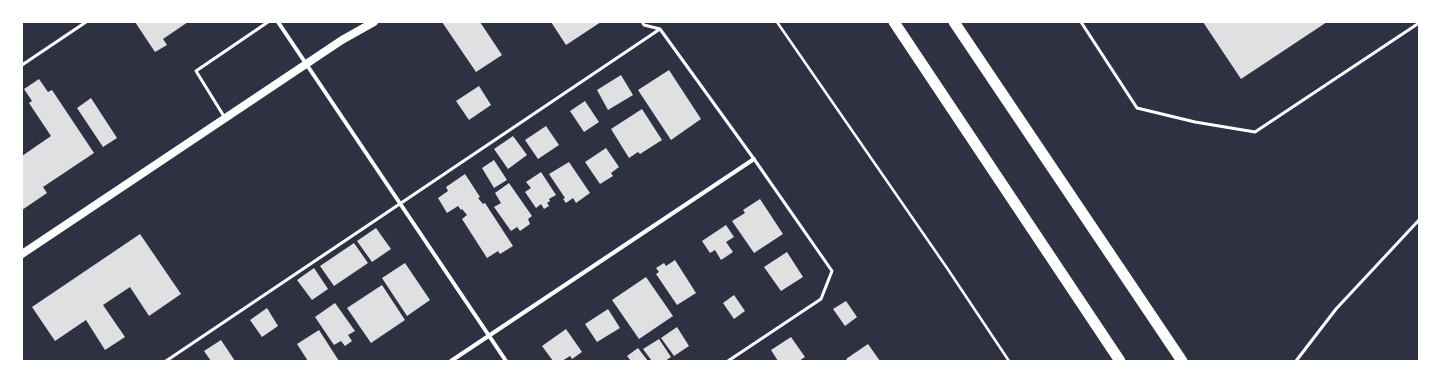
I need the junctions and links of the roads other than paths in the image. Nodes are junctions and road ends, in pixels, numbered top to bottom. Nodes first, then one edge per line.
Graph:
1 (86, 22) edge
2 (268, 22) edge
3 (278, 22) edge
4 (363, 22) edge
5 (374, 22) edge
6 (642, 22) edge
7 (894, 22) edge
8 (954, 22) edge
9 (1081, 22) edge
10 (1419, 23) edge
11 (660, 29) junction
12 (342, 40) junction
13 (22, 65) edge
14 (306, 65) junction
15 (226, 119) junction
16 (754, 159) junction
17 (400, 204) junction
18 (1419, 220) edge
19 (22, 254) edge
20 (489, 336) junction
21 (166, 361) edge
22 (451, 361) edge
23 (506, 361) edge
24 (728, 361) edge
25 (1120, 361) edge
26 (1182, 361) edge
27 (1296, 361) edge

1 - 13 lane
2 - 15 lane
3 - 14 street
4 - 12 main road
5 - 12 main road
6 - 11 lane
7 - 25 highway
8 - 26 highway
9 - 10 lane
11 - 16 lane
11 - 17 lane
12 - 14 main road
14 - 15 main road
14 - 17 street
15 - 19 main road
16 - 20 street
16 - 24 lane
17 - 20 street
17 - 21 lane
18 - 27 lane
20 - 22 street
20 - 23 street

